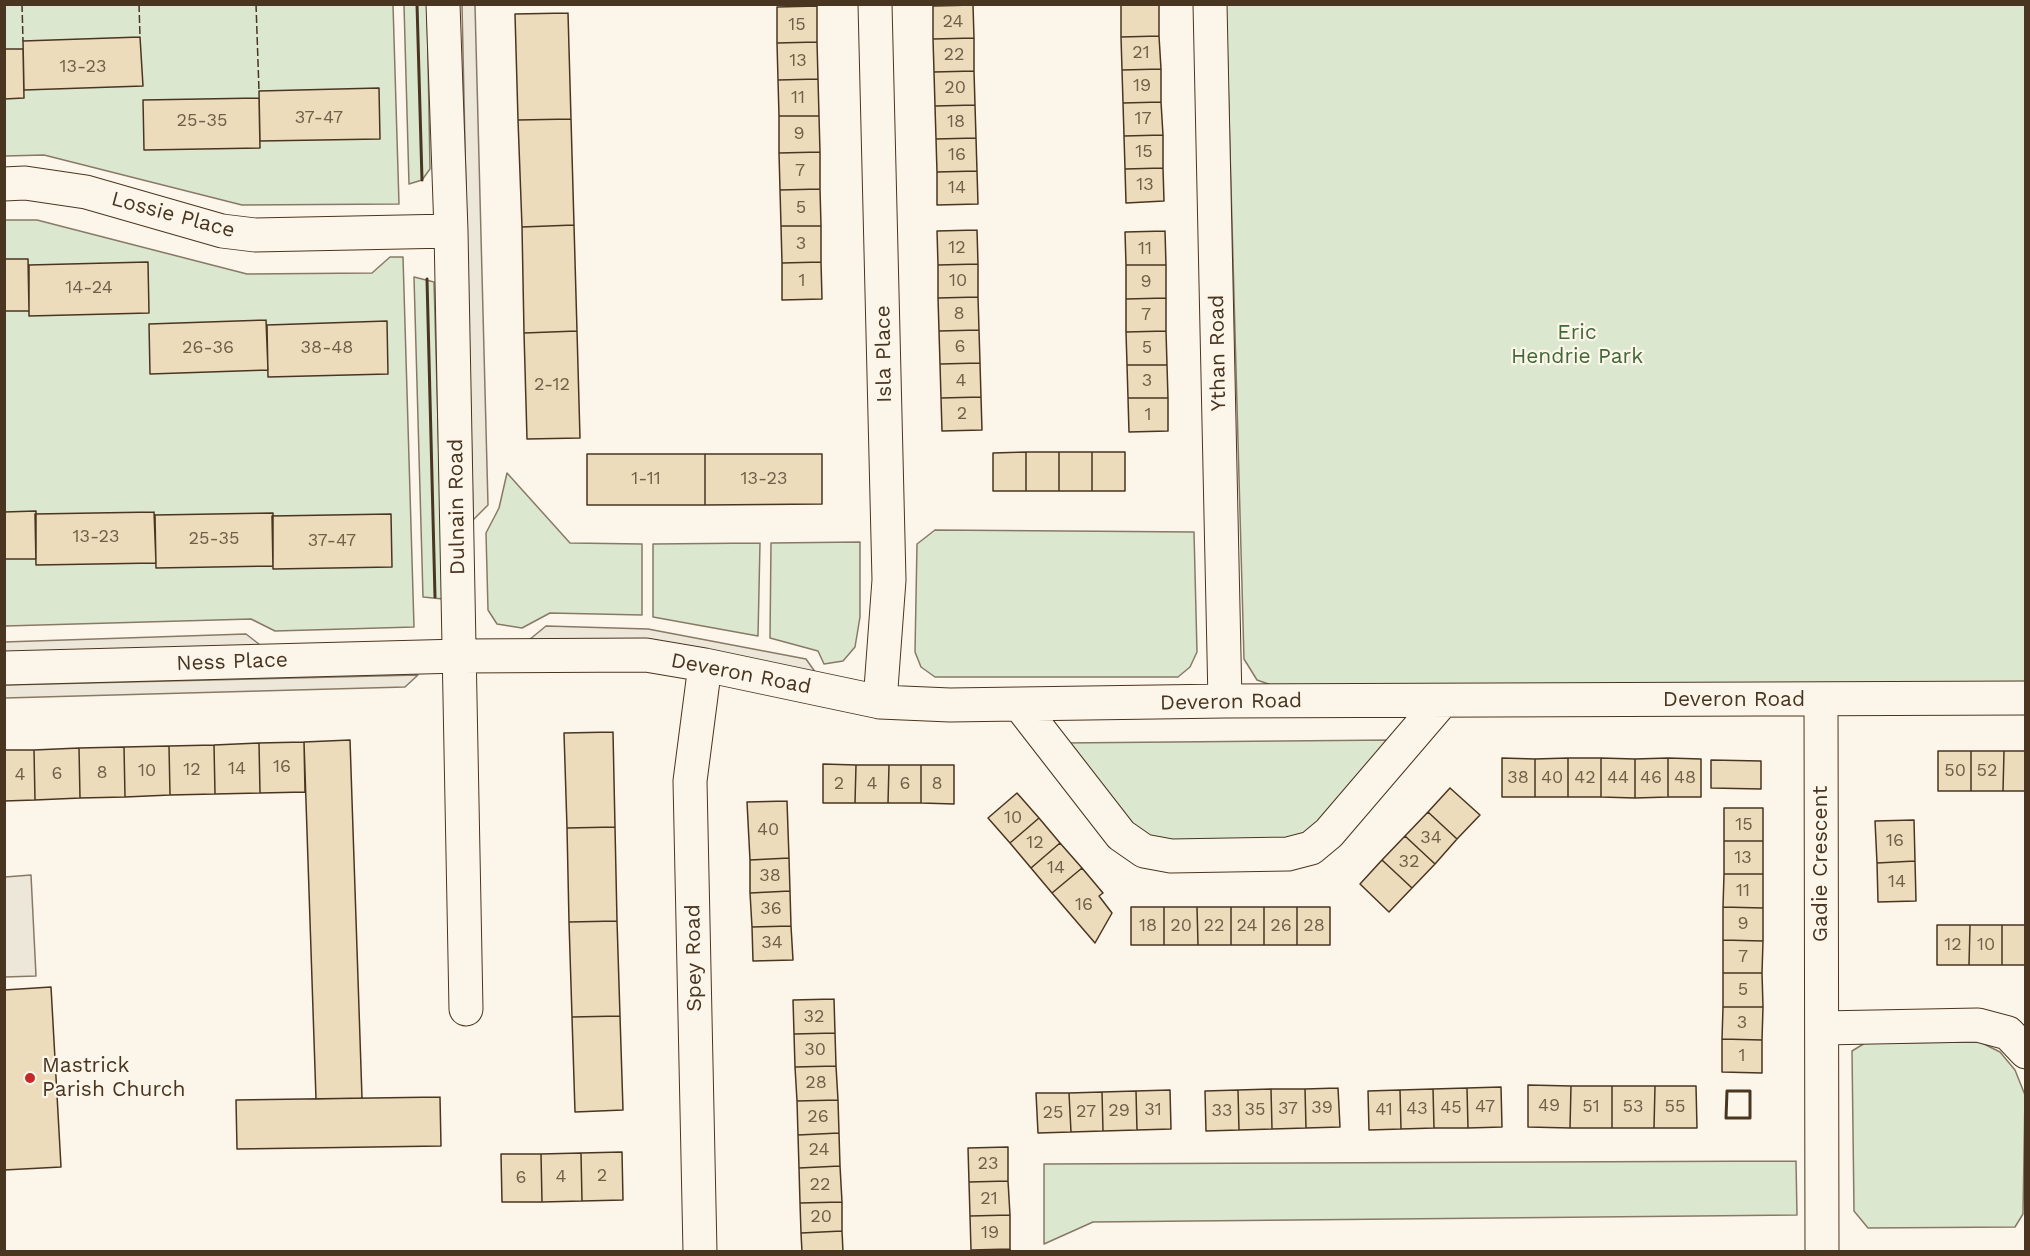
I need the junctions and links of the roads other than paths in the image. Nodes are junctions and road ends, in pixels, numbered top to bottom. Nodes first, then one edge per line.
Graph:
1 (443, 4) edge
2 (875, 4) edge
3 (1209, 4) edge
4 (4, 184) edge
5 (451, 231) junction
6 (460, 656) junction
7 (705, 665) junction
8 (4, 668) edge
9 (2025, 698) edge
10 (1821, 700) junction
11 (1225, 701) junction
12 (1442, 701) junction
13 (880, 702) junction
14 (1020, 705) junction
15 (466, 1009) dead end
16 (1821, 1028) junction
17 (2025, 1052) edge
18 (700, 1251) edge
19 (1822, 1251) edge

1 - 5 street, Dulnain Road
2 - 13 street, Isla Place
3 - 11 street, Ythan Road
4 - 5 street, Lossie Place
5 - 6 street, Dulnain Road
6 - 7 street, Deveron Road
6 - 8 street, Ness Place
6 - 15 street, Dulnain Road
7 - 13 street, Deveron Road
7 - 18 street, Spey Road
9 - 10 street, Deveron Road
10 - 12 street, Deveron Road
10 - 16 street, Gadie Crescent
11 - 12 street, Deveron Road
11 - 14 street, Deveron Road
12 - 14 street
13 - 14 street, Deveron Road
16 - 17 street
16 - 19 street, Gadie Crescent

